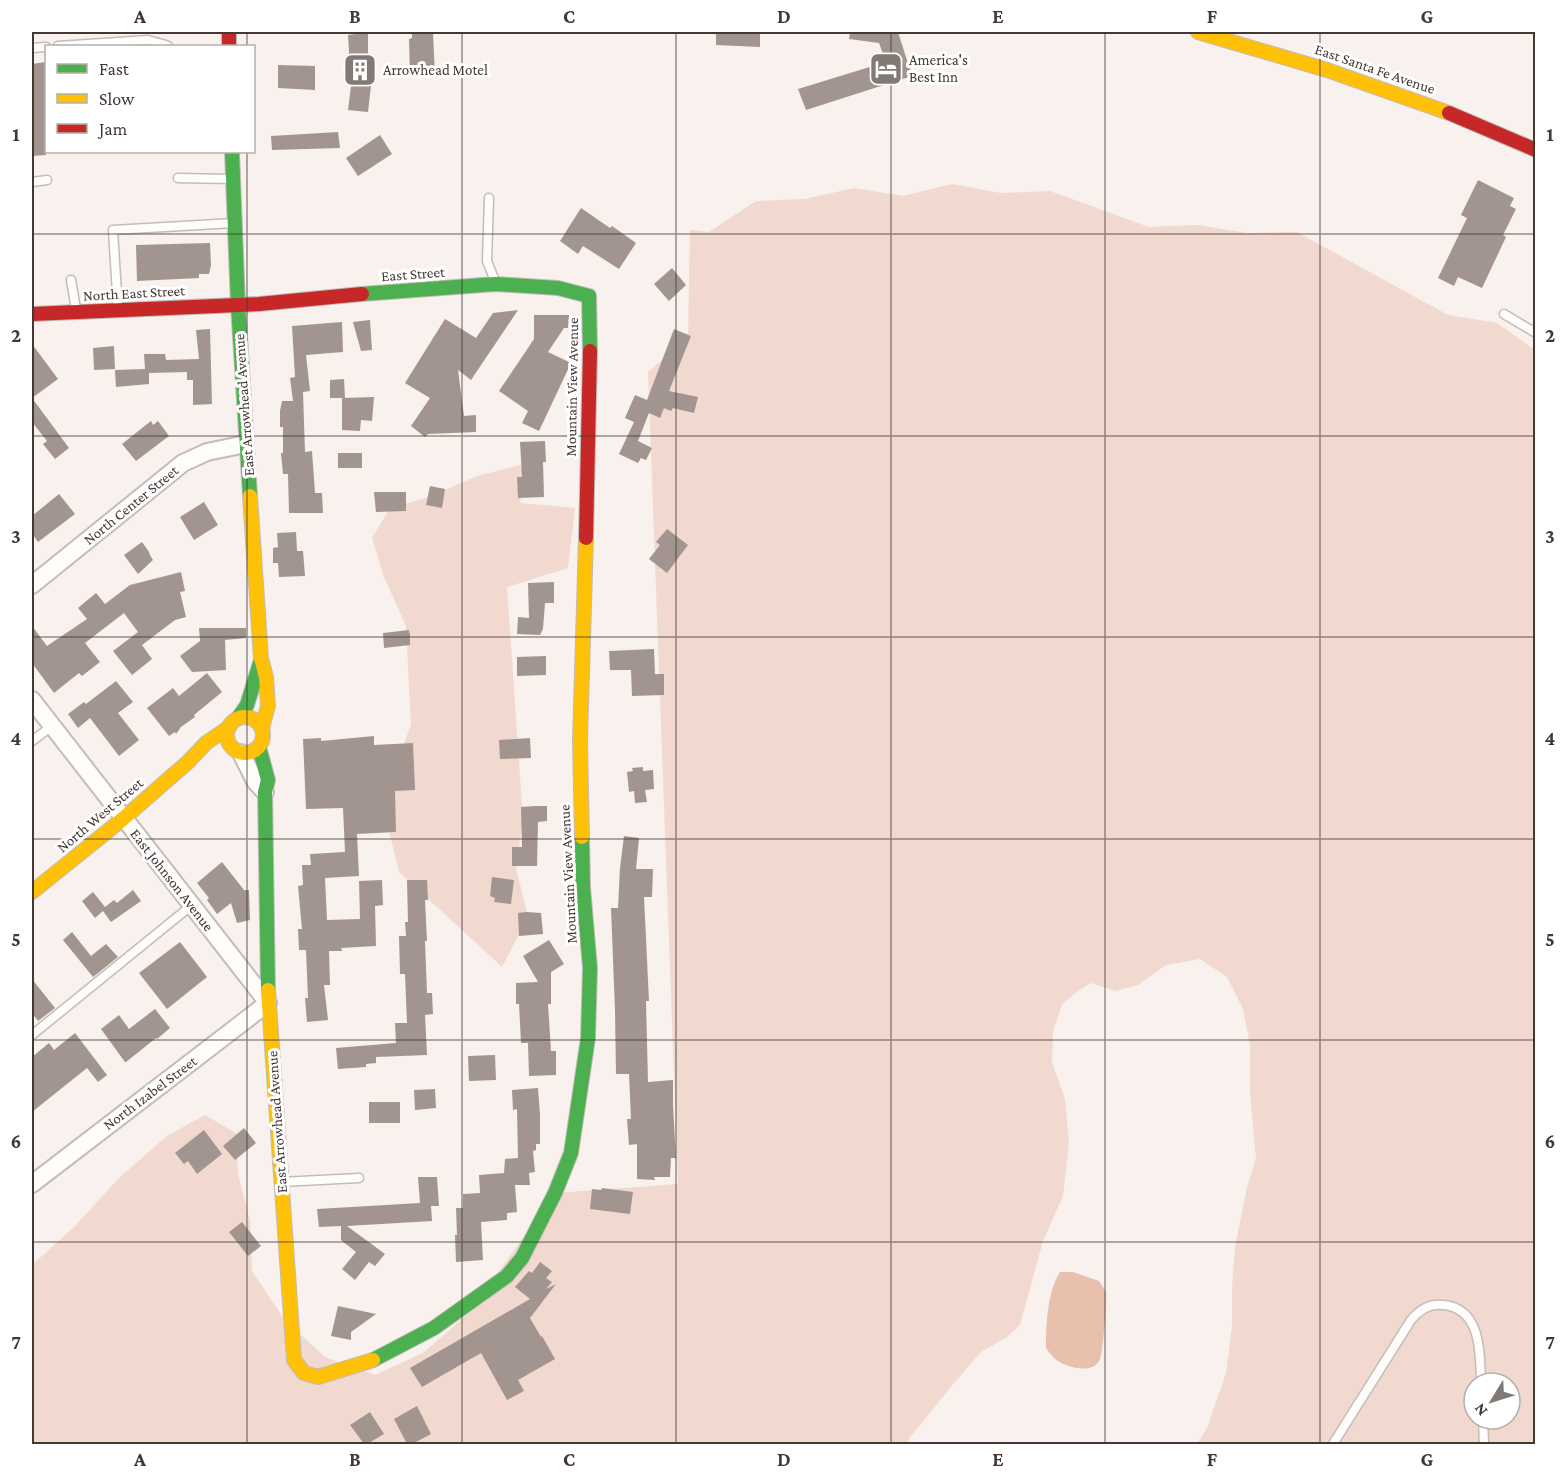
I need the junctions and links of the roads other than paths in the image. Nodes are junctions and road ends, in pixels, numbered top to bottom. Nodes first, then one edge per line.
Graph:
1 (1198, 32) edge
2 (73, 45) edge
3 (166, 45) edge
4 (1536, 150) edge
5 (232, 153) edge
6 (178, 178) dead end
7 (234, 179) junction
8 (47, 180) dead end
9 (32, 182) edge
10 (489, 198) dead end
11 (236, 223) junction
12 (71, 280) dead end
13 (496, 285) junction
14 (589, 297) joint
15 (238, 305) junction
16 (118, 310) junction
17 (76, 312) junction
18 (32, 314) edge
19 (1503, 314) dead end
20 (1536, 333) edge
21 (241, 445) dead end
22 (32, 585) edge
23 (261, 658) junction
24 (32, 700) edge
25 (233, 723) junction
26 (51, 726) junction
27 (262, 728) junction
28 (32, 741) edge
29 (258, 747) junction
30 (227, 752) junction
31 (188, 762) junction
32 (265, 792) junction
33 (124, 818) junction
34 (32, 892) edge
35 (192, 905) junction
36 (268, 1003) junction
37 (32, 1035) edge
38 (359, 1178) dead end
39 (281, 1182) junction
40 (32, 1184) edge
41 (376, 1359) joint
42 (1480, 1371) edge
43 (1333, 1444) edge

1 - 4 street, East Santa Fe Avenue
2 - 3 lane
5 - 7 street, East Arrowhead Avenue
6 - 7 lane
7 - 11 street, East Arrowhead Avenue
8 - 9 lane
10 - 13 lane
11 - 15 street, East Arrowhead Avenue
11 - 16 lane
12 - 17 lane
13 - 14 street, East Street
13 - 15 street, East Street
14 - 41 street, Mountain View Avenue
15 - 16 street, North East Street
15 - 23 street, East Arrowhead Avenue
16 - 17 street, North East Street
17 - 18 street, North East Street
19 - 20 lane
21 - 22 street, North Center Street
23 - 25 street, East Arrowhead Avenue
23 - 27 street, East Arrowhead Avenue
24 - 26 street, East Johnson Avenue
25 - 27 street
25 - 30 street
25 - 31 street, North West Street
26 - 28 lane
26 - 33 street, East Johnson Avenue
27 - 29 street
29 - 30 street
29 - 32 street, East Arrowhead Avenue
30 - 31 street, North West Street
30 - 32 street
31 - 33 street, North West Street
32 - 36 street, East Arrowhead Avenue
33 - 34 street, North West Street
33 - 35 street, East Johnson Avenue
35 - 36 street, East Johnson Avenue
35 - 37 lane
36 - 39 street, East Arrowhead Avenue
36 - 40 street, North Izabel Street
38 - 39 lane
39 - 41 street, East Arrowhead Avenue
42 - 43 lane

